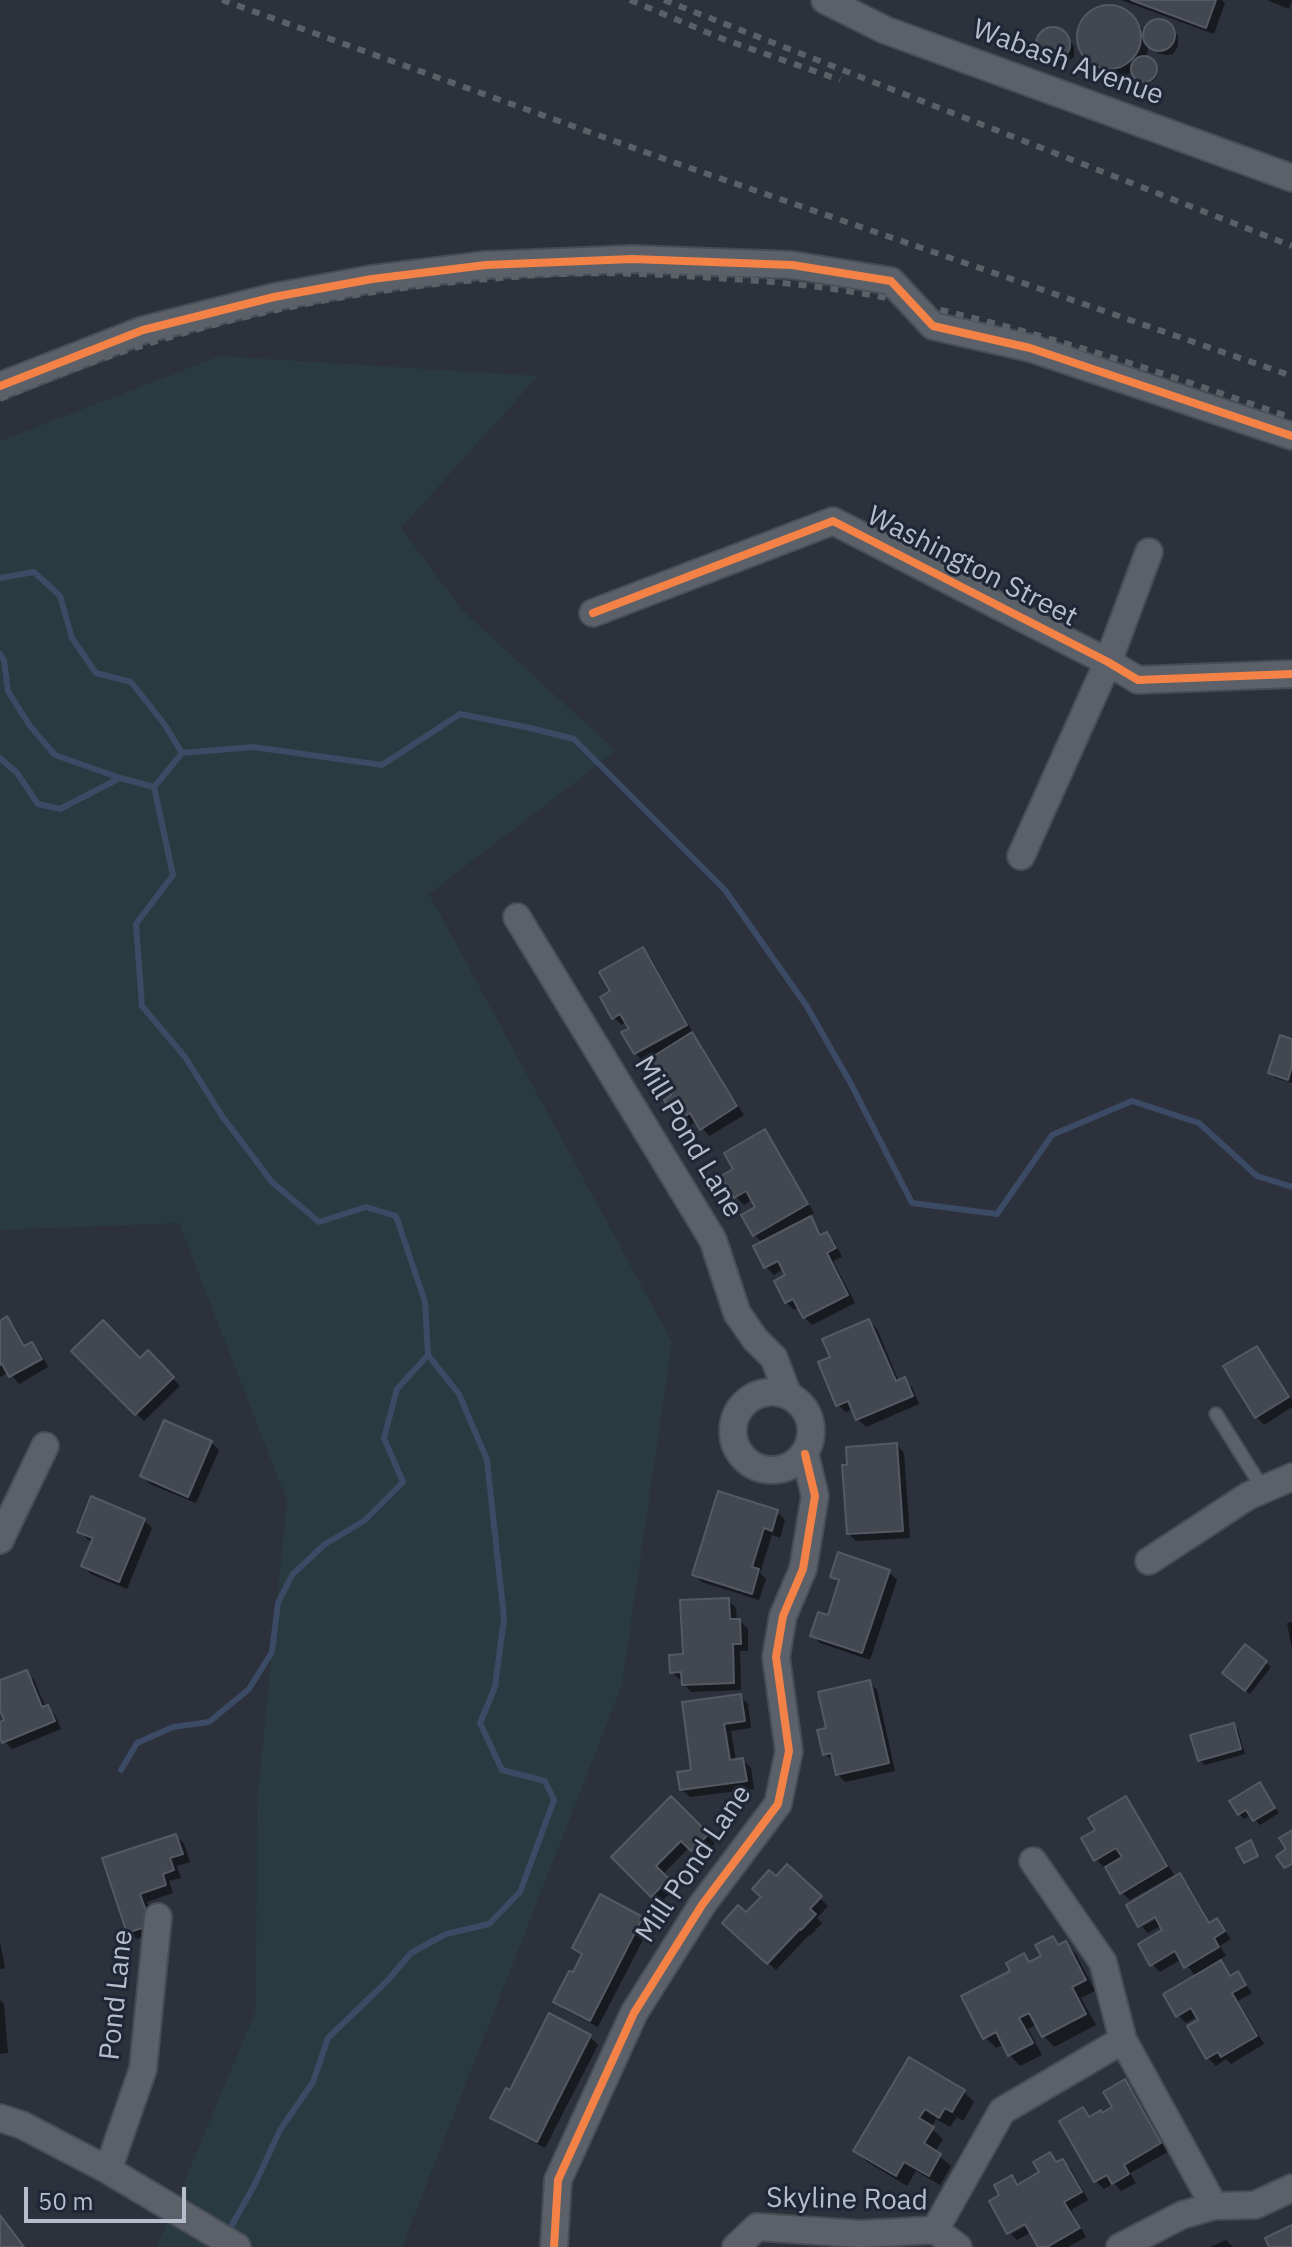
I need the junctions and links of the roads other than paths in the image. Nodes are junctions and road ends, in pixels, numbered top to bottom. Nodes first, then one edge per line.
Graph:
1 (825, 0) edge
2 (1292, 178) edge
3 (0, 386) edge
4 (1292, 436) edge
5 (1149, 552) dead end
6 (593, 613) dead end
7 (1108, 662) junction
8 (1292, 674) edge
9 (1021, 856) dead end
10 (517, 917) dead end
11 (788, 1395) junction
12 (1216, 1414) dead end
13 (45, 1446) dead end
14 (805, 1454) junction
15 (1292, 1477) edge
16 (1263, 1489) junction
17 (0, 1540) edge
18 (1149, 1561) dead end
19 (1033, 1861) dead end
20 (158, 1917) dead end
21 (1123, 2040) junction
22 (0, 2118) edge
23 (108, 2170) junction
24 (1292, 2188) edge
25 (1214, 2206) junction
26 (935, 2230) junction
27 (237, 2247) edge
28 (554, 2247) edge
29 (736, 2247) edge
30 (958, 2247) edge
31 (1120, 2247) edge

1 - 2 street, Wabash Avenue
3 - 4 street
5 - 7 street
6 - 7 street, Washington Street
7 - 8 street, Washington Street
7 - 9 street
10 - 11 street, Mill Pond Lane
11 - 14 street, Mill Pond Lane
11 - 14 street
12 - 16 lane
13 - 17 street
14 - 28 street, Mill Pond Lane
15 - 16 street
16 - 18 street
19 - 21 street
20 - 23 street, Pond Lane
21 - 25 street
21 - 26 street
22 - 23 street
23 - 27 street
24 - 25 street
25 - 31 street
26 - 29 street, Skyline Road
26 - 30 street, Skyline Road

